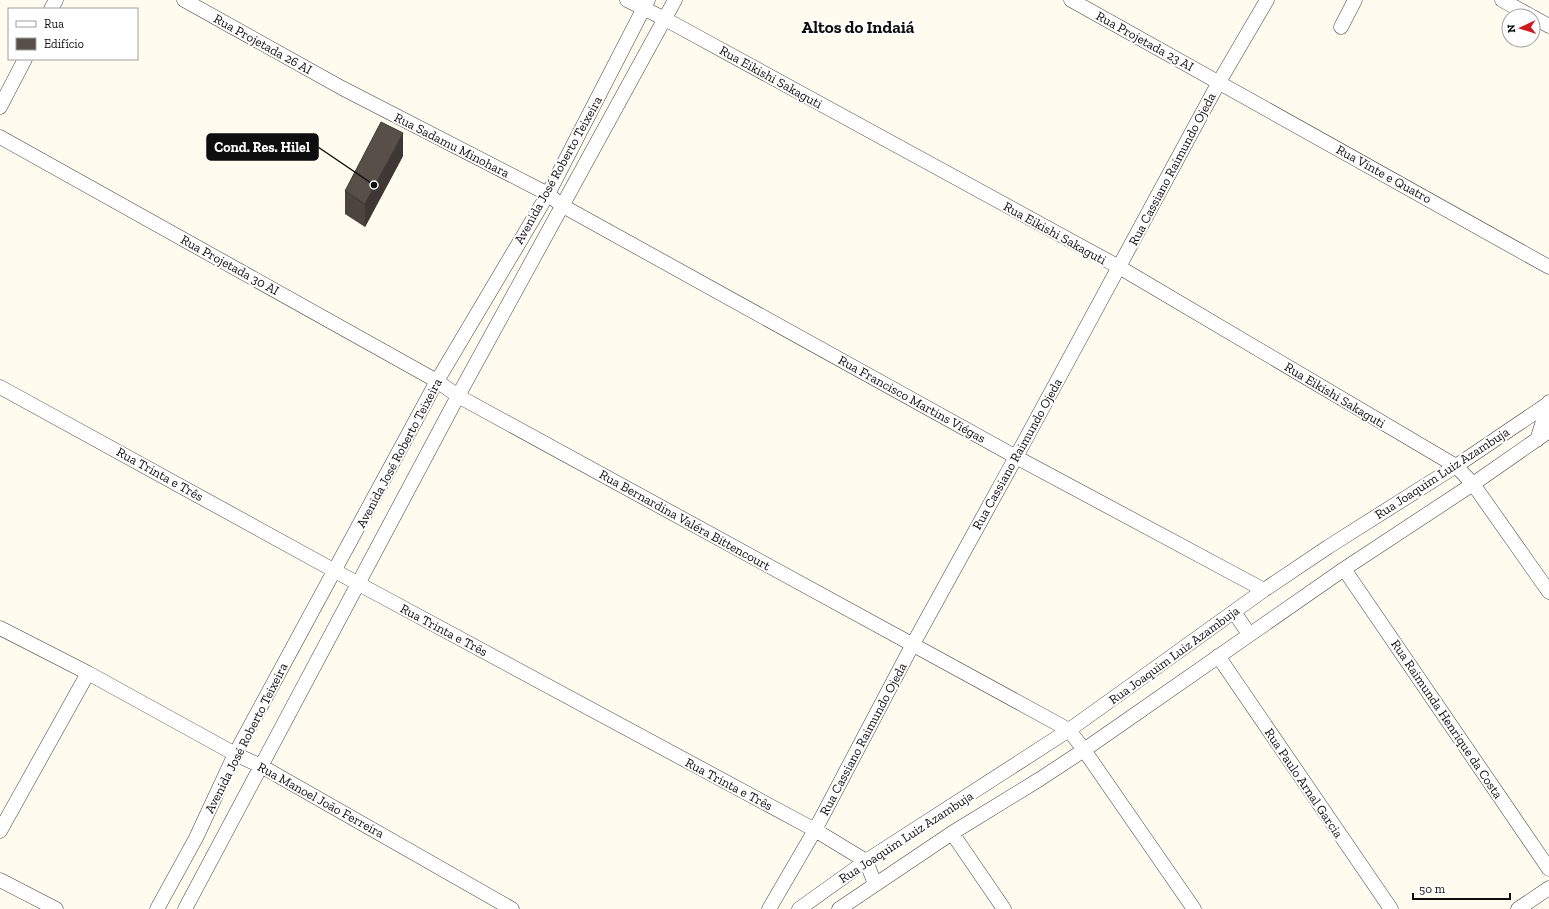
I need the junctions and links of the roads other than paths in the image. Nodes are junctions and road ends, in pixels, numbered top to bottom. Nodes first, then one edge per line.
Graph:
1 (184, 0) edge
2 (626, 0) edge
3 (675, 0) edge
4 (1071, 0) edge
5 (1268, 0) edge
6 (1354, 0) edge
7 (1502, 0) edge
8 (646, 4) edge
9 (1516, 8) edge
10 (665, 19) junction
11 (1341, 27) dead end
12 (24, 60) edge
13 (1219, 82) junction
14 (342, 88) joint
15 (0, 107) edge
16 (0, 137) edge
17 (548, 194) junction
18 (561, 205) junction
19 (1119, 267) junction
20 (1549, 267) edge
21 (437, 381) junction
22 (0, 386) edge
23 (458, 396) junction
24 (1549, 402) edge
25 (1549, 431) edge
26 (1537, 440) junction
27 (1016, 457) junction
28 (1456, 466) junction
29 (1473, 484) junction
30 (1344, 569) junction
31 (335, 571) junction
32 (357, 583) junction
33 (1264, 590) junction
34 (1549, 592) edge
35 (1234, 612) junction
36 (0, 628) edge
37 (1249, 634) junction
38 (913, 644) junction
39 (1218, 656) junction
40 (88, 673) junction
41 (1069, 730) junction
42 (1084, 750) junction
43 (235, 754) junction
44 (261, 766) junction
45 (0, 830) edge
46 (815, 830) junction
47 (952, 833) junction
48 (866, 861) junction
49 (1549, 869) edge
50 (0, 880) edge
51 (875, 884) junction
52 (1549, 888) edge
53 (56, 909) edge
54 (157, 909) edge
55 (185, 909) edge
56 (512, 909) edge
57 (769, 909) edge
58 (799, 909) edge
59 (839, 909) edge
60 (1004, 909) edge
61 (1194, 909) edge
62 (1391, 909) edge
63 (1518, 909) edge

1 - 14 street, Rua Projetada 26 AI
2 - 8 street, Rua Eikishi Sakaguti
3 - 10 street, Avenida José Roberto Teixeira
4 - 13 street, Rua Projetada 23 AI
5 - 13 street, Rua Cassiano Raimundo Ojeda
6 - 11 street
7 - 9 street
8 - 10 street, Rua Eikishi Sakaguti
8 - 17 street, Avenida José Roberto Teixeira
10 - 18 street, Avenida José Roberto Teixeira
10 - 19 street, Rua Eikishi Sakaguti
12 - 15 street
13 - 19 street, Rua Cassiano Raimundo Ojeda
13 - 20 street, Rua Vinte e Quatro
14 - 17 street, Rua Sadamu Minohara
16 - 21 street, Rua Projetada 30 AI
17 - 18 street, Rua Sadamu Minohara
17 - 21 street, Avenida José Roberto Teixeira
18 - 23 street, Avenida José Roberto Teixeira
18 - 27 street, Rua Francisco Martins Viégas
19 - 27 street, Rua Cassiano Raimundo Ojeda
19 - 28 street, Rua Eikishi Sakaguti
21 - 23 street, Rua Projetada 30 AI
21 - 31 street, Avenida José Roberto Teixeira
22 - 31 street, Rua Trinta e Três
23 - 32 street, Avenida José Roberto Teixeira
23 - 38 street, Rua Bernardina Valéra Bittencourt
24 - 26 street
24 - 28 street, Rua Joaquim Luiz Azambuja
25 - 26 street, Rua Joaquim Luiz Azambuja
26 - 29 street, Rua Joaquim Luiz Azambuja
27 - 33 street, Rua Francisco Martins Viégas
27 - 38 street, Rua Cassiano Raimundo Ojeda
28 - 29 street, Rua Eikishi Sakaguti
28 - 33 street, Rua Joaquim Luiz Azambuja
29 - 30 street, Rua Joaquim Luiz Azambuja
29 - 34 street, Rua Eikishi Sakaguti
30 - 37 street, Rua Joaquim Luiz Azambuja
30 - 49 street, Rua Raimunda Henrique da Costa
31 - 32 street, Rua Trinta e Três
31 - 43 street, Avenida José Roberto Teixeira
32 - 44 street, Avenida José Roberto Teixeira
32 - 46 street, Rua Trinta e Três
33 - 35 street, Rua Joaquim Luiz Azambuja
35 - 37 street
35 - 41 street, Rua Joaquim Luiz Azambuja
36 - 40 street, Rua Manoel João Ferreira
37 - 39 street, Rua Joaquim Luiz Azambuja
38 - 41 street, Rua Bernardina Valéra Bittencourt
38 - 46 street, Rua Cassiano Raimundo Ojeda
39 - 42 street, Rua Joaquim Luiz Azambuja
39 - 62 street, Rua Paulo Arnal Garcia
40 - 43 street, Rua Manoel João Ferreira
40 - 45 street
41 - 42 street
41 - 48 street, Rua Joaquim Luiz Azambuja
42 - 47 street, Rua Joaquim Luiz Azambuja
42 - 61 street
43 - 44 street, Rua Manoel João Ferreira
43 - 54 street, Avenida José Roberto Teixeira
44 - 55 street, Avenida José Roberto Teixeira
44 - 56 street, Rua Manoel João Ferreira
46 - 48 street, Rua Trinta e Três
46 - 57 street, Rua Cassiano Raimundo Ojeda
47 - 51 street, Rua Joaquim Luiz Azambuja
47 - 60 street
48 - 51 street
48 - 58 street, Rua Joaquim Luiz Azambuja
50 - 53 street
51 - 59 street, Rua Joaquim Luiz Azambuja
52 - 63 street

